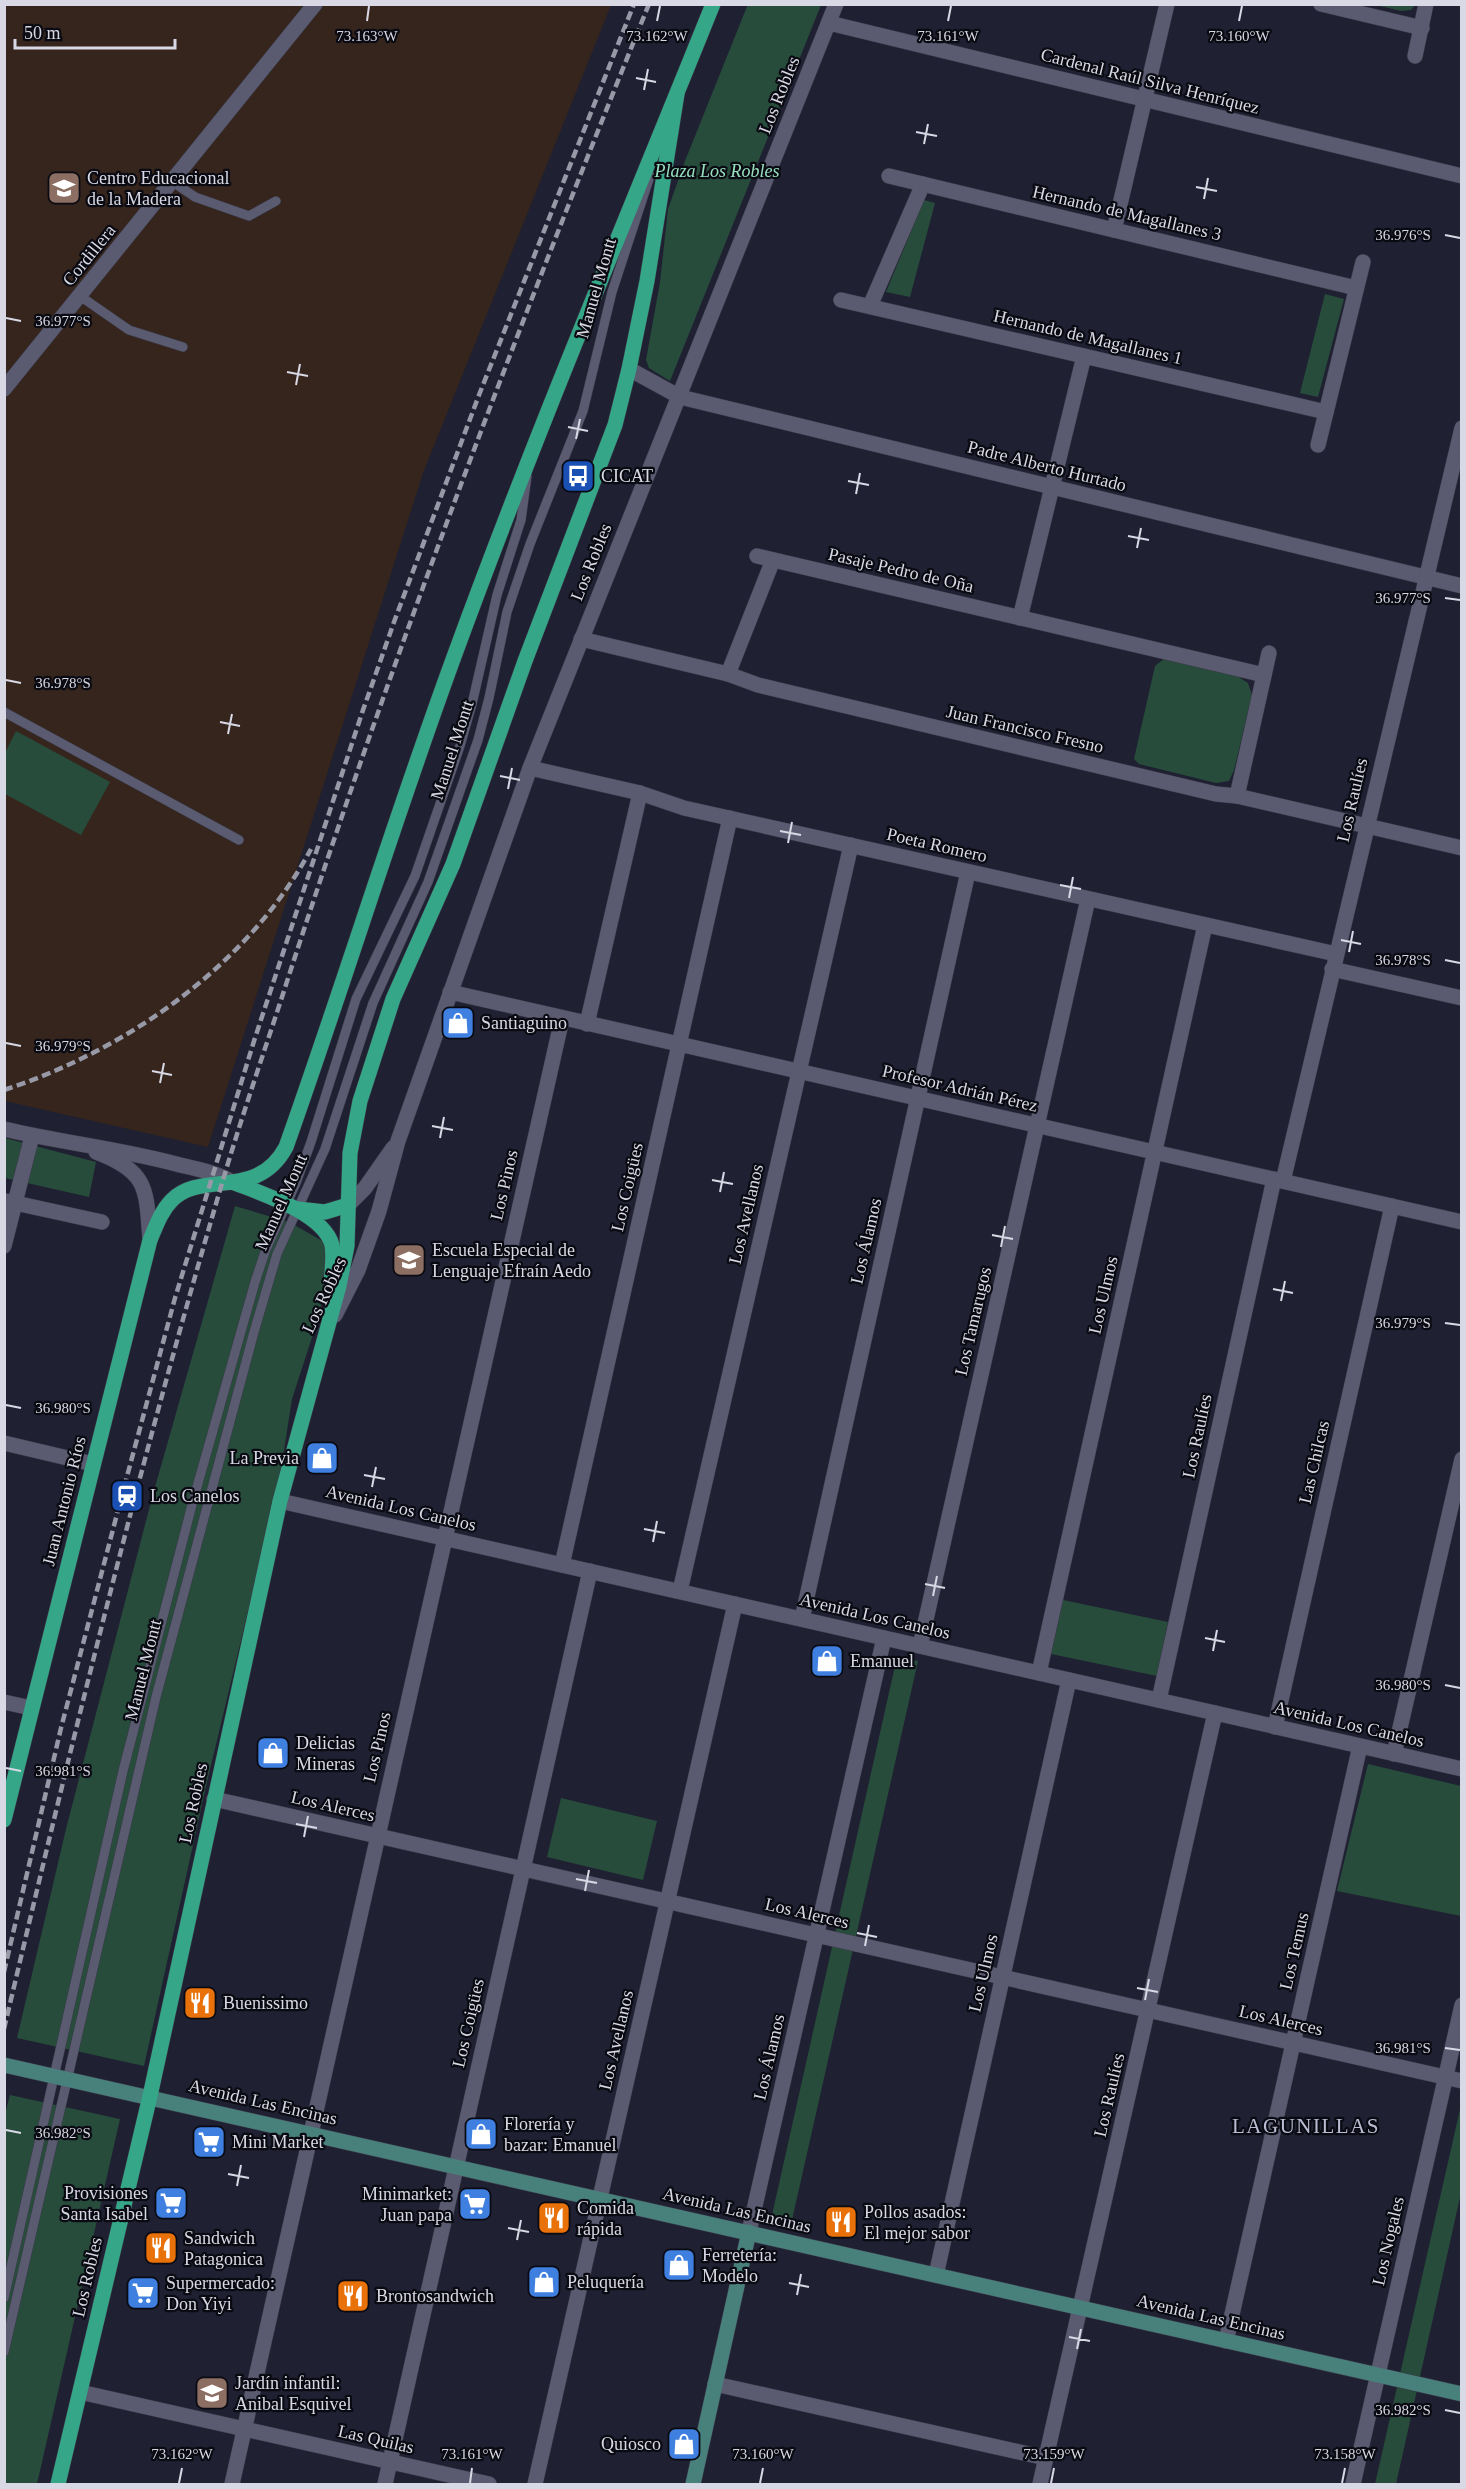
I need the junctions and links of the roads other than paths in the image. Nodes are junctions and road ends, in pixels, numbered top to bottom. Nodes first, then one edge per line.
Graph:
1 (315, 4) edge
2 (713, 4) edge
3 (836, 4) edge
4 (1167, 4) edge
5 (1321, 4) edge
6 (1426, 4) edge
7 (829, 23) junction
8 (1422, 28) junction
9 (1416, 56) dead end
10 (677, 94) junction
11 (1145, 99) junction
12 (889, 176) dead end
13 (1461, 176) edge
14 (173, 182) junction
15 (923, 184) junction
16 (276, 201) dead end
17 (1114, 230) junction
18 (1363, 262) dead end
19 (1356, 288) junction
20 (80, 296) junction
21 (841, 300) dead end
22 (870, 306) junction
23 (183, 347) dead end
24 (1084, 356) junction
25 (629, 369) junction
26 (4, 389) edge
27 (680, 397) junction
28 (1326, 412) junction
29 (1461, 428) edge
30 (1318, 445) dead end
31 (529, 460) junction
32 (1052, 487) junction
33 (757, 556) dead end
34 (773, 560) junction
35 (1426, 578) junction
36 (1461, 586) edge
37 (1020, 618) junction
38 (581, 639) junction
39 (1269, 653) dead end
40 (728, 674) junction
41 (1264, 675) junction
42 (4, 712) edge
43 (530, 768) junction
44 (640, 793) junction
45 (1237, 795) junction
46 (730, 818) junction
47 (1366, 826) junction
48 (239, 840) dead end
49 (851, 845) junction
50 (1461, 848) edge
51 (968, 872) junction
52 (1088, 898) junction
53 (1205, 925) junction
54 (1334, 962) junction
55 (450, 992) junction
56 (1461, 999) edge
57 (562, 1018) junction
58 (586, 1024) junction
59 (679, 1045) junction
60 (799, 1072) junction
61 (918, 1099) junction
62 (1036, 1126) junction
63 (4, 1129) edge
64 (32, 1136) junction
65 (398, 1141) junction
66 (79, 1145) junction
67 (1154, 1152) junction
68 (1279, 1180) junction
69 (232, 1182) junction
70 (208, 1186) joint
71 (9, 1202) edge
72 (348, 1204) junction
73 (1392, 1206) junction
74 (292, 1207) junction
75 (102, 1222) dead end
76 (1461, 1222) edge
77 (150, 1240) junction
78 (4, 1246) edge
79 (325, 1333) junction
80 (4, 1443) edge
81 (1461, 1459) edge
82 (93, 1464) junction
83 (280, 1501) junction
84 (444, 1538) junction
85 (562, 1565) junction
86 (590, 1571) junction
87 (680, 1592) junction
88 (735, 1604) junction
89 (802, 1619) junction
90 (884, 1638) junction
91 (920, 1646) junction
92 (1039, 1673) junction
93 (1069, 1680) junction
94 (1159, 1700) junction
95 (4, 1702) edge
96 (31, 1708) junction
97 (1215, 1713) junction
98 (1275, 1727) junction
99 (1360, 1746) junction
100 (1394, 1754) junction
101 (1461, 1769) edge
102 (214, 1799) junction
103 (5, 1820) edge
104 (377, 1836) junction
105 (523, 1868) junction
106 (667, 1901) junction
107 (817, 1935) junction
108 (1002, 1977) junction
109 (1461, 2005) edge
110 (1148, 2010) junction
111 (1293, 2043) junction
112 (4, 2065) edge
113 (61, 2077) junction
114 (1445, 2078) junction
115 (1461, 2081) edge
116 (150, 2096) junction
117 (310, 2133) junction
118 (456, 2166) junction
119 (600, 2198) junction
120 (749, 2232) junction
121 (936, 2275) junction
122 (4, 2298) edge
123 (1080, 2308) junction
124 (1226, 2341) junction
125 (4, 2352) edge
126 (1378, 2375) junction
127 (715, 2384) junction
128 (80, 2392) junction
129 (1461, 2394) edge
130 (244, 2429) junction
131 (1046, 2458) junction
132 (390, 2462) junction
133 (58, 2484) edge
134 (232, 2484) edge
135 (385, 2484) edge
136 (489, 2484) edge
137 (535, 2484) edge
138 (693, 2484) edge
139 (1040, 2484) edge
140 (1353, 2484) edge

1 - 14 street, Cordillera
2 - 10 main road, Manuel Montt
3 - 7 street, Los Robles
4 - 11 street
5 - 8 street
6 - 8 street
7 - 11 street, Cardenal Raúl Silva Henríquez
7 - 27 street, Los Robles
8 - 9 street
10 - 25 main road, Manuel Montt
10 - 31 main road, Manuel Montt
10 - 74 lane, Manuel Montt
11 - 13 street, Cardenal Raúl Silva Henríquez
11 - 17 street
12 - 15 street, Hernando de Magallanes 3
14 - 16 lane
14 - 20 street, Cordillera
15 - 17 street, Hernando de Magallanes 3
15 - 22 street
17 - 19 street, Hernando de Magallanes 3
18 - 19 street
19 - 28 street
20 - 23 lane
20 - 26 street, Cordillera
21 - 22 street, Hernando de Magallanes 1
22 - 24 street, Hernando de Magallanes 1
24 - 28 street, Hernando de Magallanes 1
24 - 32 street
25 - 27 street, Padre Alberto Hurtado
25 - 72 main road, Manuel Montt
27 - 32 street, Padre Alberto Hurtado
27 - 38 street, Los Robles
28 - 30 street
29 - 35 street, Los Raulíes
31 - 69 main road, Manuel Montt
31 - 74 lane, Manuel Montt
32 - 35 street, Padre Alberto Hurtado
32 - 37 street
33 - 34 street, Pasaje Pedro de Oña
34 - 37 street, Pasaje Pedro de Oña
34 - 40 street
35 - 36 street, Padre Alberto Hurtado
35 - 47 street, Los Raulíes
37 - 41 street, Pasaje Pedro de Oña
38 - 40 street, Juan Francisco Fresno
38 - 43 street, Los Robles
39 - 41 street
40 - 45 street, Juan Francisco Fresno
41 - 45 street
42 - 48 lane
43 - 44 street, Poeta Romero
43 - 55 street, Los Robles
44 - 46 street, Poeta Romero
44 - 58 street
45 - 47 street, Juan Francisco Fresno
46 - 49 street, Poeta Romero
46 - 59 street, Los Coigües
47 - 50 street, Juan Francisco Fresno
47 - 54 street, Los Raulíes
49 - 51 street, Poeta Romero
49 - 60 street, Los Avellanos
51 - 52 street, Poeta Romero
51 - 61 street, Los Álamos
52 - 53 street, Poeta Romero
52 - 62 street, Los Tamarugos
53 - 54 street, Poeta Romero
53 - 67 street, Los Ulmos
54 - 56 street, Poeta Romero
54 - 68 street, Los Raulíes
55 - 57 street, Profesor Adrián Pérez
55 - 65 street, Los Robles
57 - 58 street, Profesor Adrián Pérez
57 - 84 street, Los Pinos
58 - 59 street, Profesor Adrián Pérez
59 - 60 street, Profesor Adrián Pérez
59 - 85 street, Los Coigües
60 - 61 street, Profesor Adrián Pérez
60 - 87 street, Los Avellanos
61 - 62 street, Profesor Adrián Pérez
61 - 89 street, Los Álamos
62 - 67 street, Profesor Adrián Pérez
62 - 91 street, Los Tamarugos
63 - 64 street
64 - 66 street
64 - 71 street
65 - 72 street, Los Robles
65 - 79 street, Los Robles
66 - 69 street
66 - 77 street
67 - 68 street, Profesor Adrián Pérez
67 - 92 street, Los Ulmos
68 - 73 street, Profesor Adrián Pérez
68 - 94 street, Los Raulíes
69 - 70 main road, Manuel Montt
69 - 74 main road
70 - 77 main road, Juan Antonio Ríos
71 - 75 street
71 - 78 street
72 - 74 main road
72 - 79 main road, Manuel Montt
73 - 76 street, Profesor Adrián Pérez
73 - 98 street, Las Chilcas
74 - 79 main road
74 - 113 lane, Manuel Montt
74 - 113 lane, Manuel Montt
77 - 82 main road, Juan Antonio Ríos
79 - 83 main road, Los Robles
80 - 82 street
81 - 100 street
82 - 96 main road, Juan Antonio Ríos
83 - 84 street, Avenida Los Canelos
83 - 102 main road, Los Robles
84 - 85 street, Avenida Los Canelos
84 - 104 street, Los Pinos
85 - 86 street, Avenida Los Canelos
86 - 87 street, Avenida Los Canelos
86 - 105 street, Los Coigües
87 - 88 street, Avenida Los Canelos
88 - 89 street, Avenida Los Canelos
88 - 106 street, Los Avellanos
89 - 90 street, Avenida Los Canelos
90 - 91 street, Avenida Los Canelos
90 - 107 street, Los Álamos
91 - 92 street, Avenida Los Canelos
92 - 93 street, Avenida Los Canelos
93 - 94 street, Avenida Los Canelos
93 - 108 street, Los Ulmos
94 - 97 street, Avenida Los Canelos
95 - 96 street
96 - 103 main road, Juan Antonio Ríos
97 - 98 street, Avenida Los Canelos
97 - 110 street, Los Raulíes
98 - 99 street, Avenida Los Canelos
99 - 100 street, Avenida Los Canelos
99 - 111 street, Los Temus
100 - 101 street, Avenida Los Canelos
102 - 104 street, Los Alerces
102 - 116 main road, Los Robles
104 - 105 street, Los Alerces
104 - 117 street, Los Pinos
105 - 106 street, Los Alerces
105 - 118 street, Los Coigües
106 - 107 street, Los Alerces
106 - 119 street, Los Avellanos
107 - 108 street, Los Alerces
107 - 120 street, Los Álamos
108 - 110 street, Los Alerces
108 - 121 street, Los Ulmos
109 - 114 street, Los Nogales
110 - 111 street, Los Alerces
110 - 123 street, Los Raulíes
111 - 114 street, Los Alerces
111 - 124 street, Los Temus
112 - 113 street, Avenida Las Encinas
113 - 116 street, Avenida Las Encinas
113 - 122 lane, Manuel Montt
113 - 125 lane, Manuel Montt
114 - 115 street, Los Alerces
114 - 126 street, Los Nogales
116 - 117 street, Avenida Las Encinas
116 - 128 main road, Los Robles
117 - 118 street, Avenida Las Encinas
117 - 130 street, Los Pinos
118 - 119 street, Avenida Las Encinas
118 - 132 street, Los Coigües
119 - 120 street, Avenida Las Encinas
119 - 137 street, Los Avellanos
120 - 121 street, Avenida Las Encinas
120 - 127 street, Los Álamos
121 - 123 street, Avenida Las Encinas
123 - 124 street, Avenida Las Encinas
123 - 131 street, Los Raulíes
124 - 126 street, Avenida Las Encinas
126 - 129 street, Avenida Las Encinas
126 - 140 street, Los Nogales
127 - 131 street
127 - 138 street, Los Álamos
128 - 130 street, Las Quilas
128 - 133 main road, Los Robles
130 - 132 street, Las Quilas
130 - 134 street, Los Pinos
131 - 139 street, Los Raulíes
132 - 135 street, Los Coigües
132 - 136 street, Las Quilas

